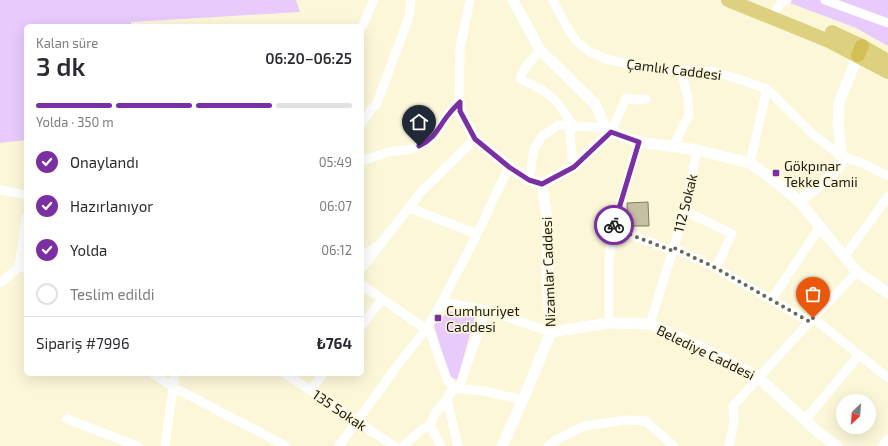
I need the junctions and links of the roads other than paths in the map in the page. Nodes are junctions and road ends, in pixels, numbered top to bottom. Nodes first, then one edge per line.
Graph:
1 (374, 0) edge
2 (410, 0) edge
3 (470, 0) edge
4 (513, 0) edge
5 (553, 0) edge
6 (728, 0) edge
7 (751, 0) edge
8 (787, 0) edge
9 (825, 0) edge
10 (776, 10) junction
11 (888, 23) edge
12 (363, 24) edge
13 (540, 50) junction
14 (860, 50) junction
15 (888, 61) edge
16 (681, 70) junction
17 (888, 72) edge
18 (767, 89) junction
19 (646, 99) dead end
20 (460, 102) junction
21 (366, 112) edge
22 (573, 125) junction
23 (609, 130) junction
24 (475, 139) junction
25 (639, 142) junction
26 (673, 147) junction
27 (697, 150) junction
28 (841, 156) junction
29 (364, 160) edge
30 (750, 163) junction
31 (509, 167) junction
32 (574, 167) junction
33 (888, 176) edge
34 (529, 180) junction
35 (542, 184) junction
36 (0, 190) edge
37 (24, 195) edge
38 (888, 197) edge
39 (799, 201) junction
40 (410, 208) junction
41 (685, 211) junction
42 (820, 227) junction
43 (613, 228) junction
44 (477, 234) junction
45 (382, 243) junction
46 (673, 249) junction
47 (24, 251) edge
48 (364, 255) edge
49 (844, 256) junction
50 (364, 266) edge
51 (23, 268) edge
52 (716, 268) junction
53 (858, 272) junction
54 (0, 283) edge
55 (364, 286) edge
56 (888, 293) edge
57 (382, 299) junction
58 (772, 299) junction
59 (442, 302) junction
60 (486, 310) junction
61 (811, 320) junction
62 (364, 322) edge
63 (609, 323) junction
64 (650, 324) junction
65 (426, 329) junction
66 (551, 332) junction
67 (859, 354) junction
68 (157, 376) edge
69 (175, 376) edge
70 (289, 376) edge
71 (322, 376) edge
72 (758, 377) junction
73 (888, 378) edge
74 (173, 387) junction
75 (456, 388) junction
76 (311, 390) junction
77 (448, 399) junction
78 (524, 400) junction
79 (67, 419) dead end
80 (805, 420) junction
81 (357, 422) junction
82 (430, 425) junction
83 (888, 439) edge
84 (137, 446) edge
85 (165, 446) edge
86 (286, 446) edge
87 (339, 446) edge
88 (394, 446) edge
89 (403, 446) edge
90 (441, 446) edge
91 (458, 446) edge
92 (502, 446) edge
93 (548, 446) edge
94 (674, 446) edge
95 (729, 446) edge
96 (837, 446) edge
97 (882, 446) edge

1 - 12 street
2 - 21 street
3 - 20 street
4 - 13 street
5 - 16 street, Çamlık Caddesi
6 - 14 main road
7 - 10 main road
8 - 10 street
9 - 11 street
10 - 14 main road
13 - 22 street
13 - 23 street
14 - 15 main road
14 - 17 main road
14 - 28 street
16 - 18 street, Çamlık Caddesi
16 - 26 street
18 - 28 street, Çamlık Caddesi
18 - 30 street
19 - 23 street
20 - 24 street
20 - 29 street
22 - 23 street
22 - 32 street
22 - 34 street
23 - 25 street
23 - 32 street
24 - 31 street
24 - 40 street
25 - 26 street
25 - 43 street
26 - 27 street
27 - 30 street
27 - 41 street, 112 Sokak
28 - 33 street, Çamlık Caddesi
28 - 39 street
30 - 39 street
31 - 34 street
31 - 44 street
32 - 35 street
34 - 35 street
35 - 66 street, Nizamlar Caddesi
36 - 37 street
38 - 49 street
39 - 42 street
40 - 44 street
40 - 45 street
41 - 46 street, 112 Sokak
41 - 52 street
42 - 49 street
42 - 58 street
43 - 46 street
43 - 63 street
44 - 59 street
45 - 48 street
45 - 50 street
46 - 52 street
46 - 64 street, 112 Sokak
47 - 51 street
49 - 53 street
51 - 54 street
52 - 58 street
53 - 56 street
53 - 61 street
55 - 57 street
57 - 62 street
57 - 65 street
58 - 61 street
59 - 60 street
59 - 65 street
60 - 66 street
60 - 75 street
61 - 67 street
61 - 72 street
63 - 64 street, Belediye Caddesi
63 - 66 street, Belediye Caddesi
64 - 72 street, Belediye Caddesi
65 - 75 street
65 - 81 street
66 - 78 street, Nizamlar Caddesi
67 - 73 street
67 - 80 street
68 - 74 street
69 - 74 street
70 - 76 street, 135 Sokak
71 - 76 street
72 - 80 street, Belediye Caddesi
72 - 95 street
74 - 85 street
74 - 86 street
75 - 77 street
75 - 78 street
76 - 81 street, 135 Sokak
77 - 82 street
77 - 91 street
78 - 92 street, Nizamlar Caddesi
79 - 84 street
80 - 96 street, Belediye Caddesi
81 - 87 street
81 - 88 street, 135 Sokak
82 - 89 street
82 - 90 street
83 - 97 street
93 - 94 street

